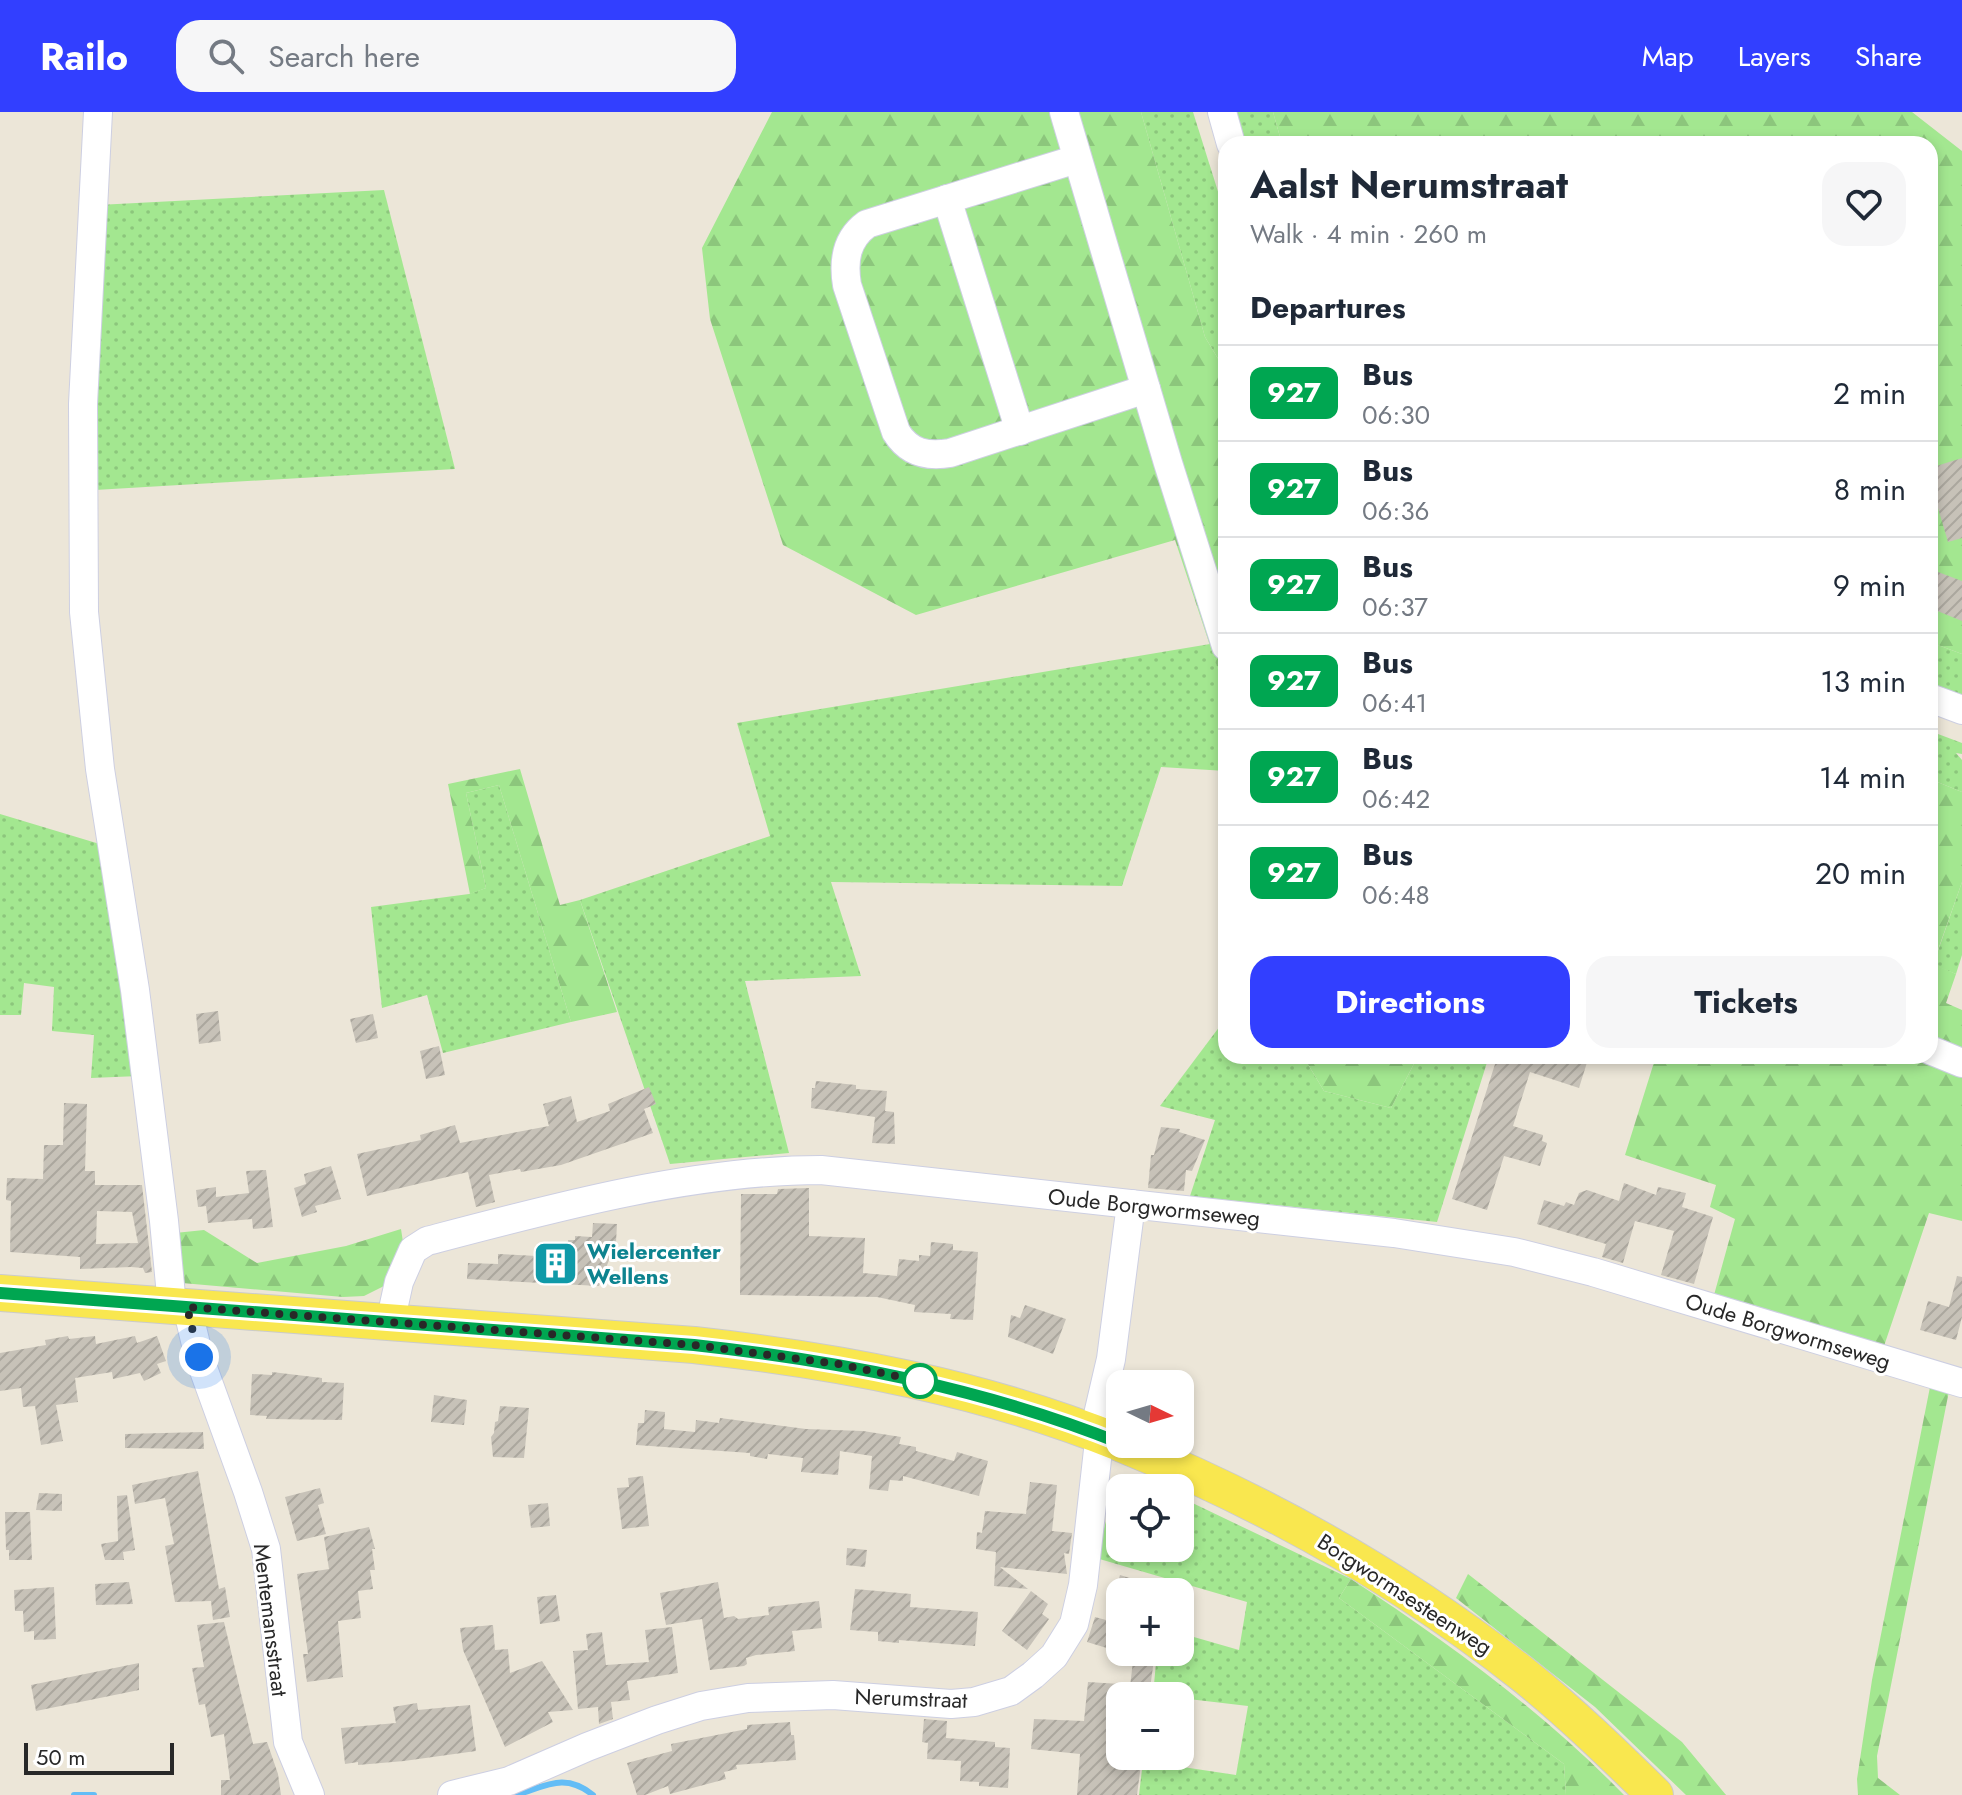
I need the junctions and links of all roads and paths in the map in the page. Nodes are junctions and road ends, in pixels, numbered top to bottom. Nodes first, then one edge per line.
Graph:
1 (98, 112) edge
2 (1064, 112) edge
3 (1222, 112) edge
4 (1229, 136) edge
5 (1077, 159) junction
6 (947, 199) junction
7 (1146, 389) junction
8 (1020, 431) junction
9 (1218, 620) edge
10 (1938, 701) edge
11 (1962, 710) edge
12 (1938, 1053) edge
13 (1962, 1063) edge
14 (1131, 1204) junction
15 (0, 1293) edge
16 (179, 1307) junction
17 (390, 1323) junction
18 (1108, 1370) edge
19 (1106, 1380) edge
20 (1962, 1383) edge
21 (1106, 1431) edge
22 (1106, 1438) edge
23 (1108, 1458) edge
24 (1156, 1458) edge
25 (483, 1792) edge
26 (310, 1795) edge
27 (452, 1795) edge
28 (1655, 1795) edge

1 - 16 street, Mentemansstraat
2 - 5 street
3 - 4 street
5 - 6 street
5 - 7 street
6 - 8 street
6 - 8 street
7 - 8 street
7 - 9 street
10 - 11 street
12 - 13 street
14 - 17 street, Oude Borgwormseweg
14 - 18 street, Nerumstraat
14 - 20 street, Oude Borgwormseweg
15 - 16 main road, Borgwormsesteenweg
16 - 17 main road, Borgwormsesteenweg
16 - 26 street, Mentemansstraat
17 - 22 main road, Borgwormsesteenweg
19 - 21 street, Nerumstraat
23 - 25 street, Nerumstraat
24 - 28 main road, Borgwormsesteenweg
25 - 27 street, Nerumstraat

